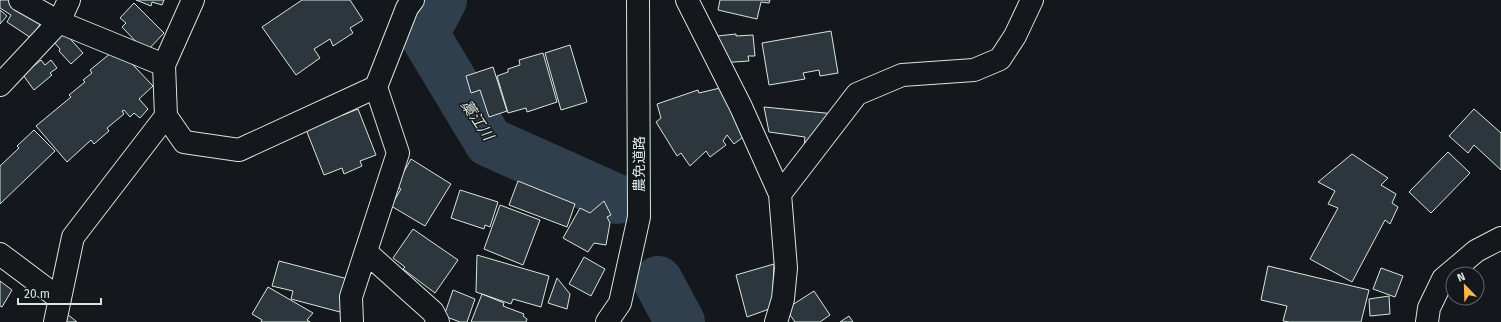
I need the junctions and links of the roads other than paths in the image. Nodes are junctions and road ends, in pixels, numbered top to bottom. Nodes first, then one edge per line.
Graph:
1 (20, 0) edge
2 (69, 0) edge
3 (193, 0) edge
4 (638, 0) edge
5 (687, 0) edge
6 (1032, 0) edge
7 (405, 3) edge
8 (59, 22) junction
9 (164, 65) junction
10 (0, 85) edge
11 (376, 87) junction
12 (166, 116) junction
13 (780, 194) junction
14 (1501, 238) edge
15 (366, 252) junction
16 (0, 254) edge
17 (60, 300) junction
18 (55, 322) edge
19 (352, 322) edge
20 (438, 322) edge
21 (607, 322) edge
22 (776, 322) edge
23 (1427, 322) edge

1 - 8 street
2 - 8 street
3 - 9 street
4 - 21 street, 農免道路
5 - 13 street
6 - 13 street
7 - 11 street
8 - 9 street
8 - 10 street
9 - 12 street
11 - 12 street
11 - 15 street
12 - 17 street
13 - 22 street
14 - 23 street
15 - 19 street
15 - 20 street
16 - 17 street
17 - 18 street

